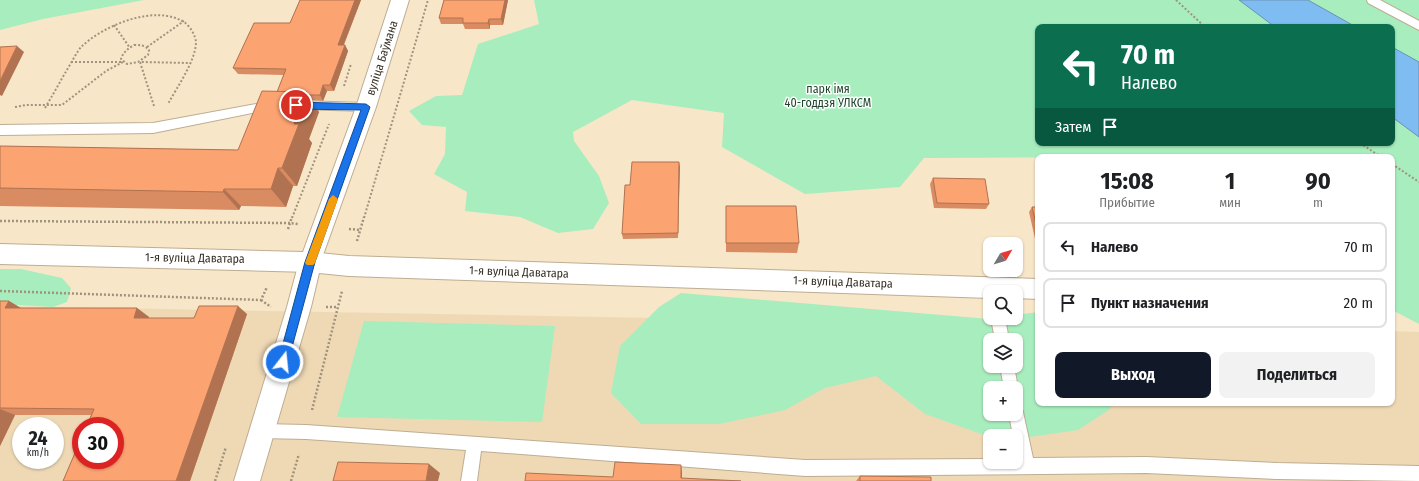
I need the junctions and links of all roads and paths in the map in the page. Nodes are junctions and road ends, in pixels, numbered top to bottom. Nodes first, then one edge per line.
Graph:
1 (400, 0) edge
2 (428, 0) edge
3 (1176, 0) edge
4 (1372, 0) edge
5 (184, 21) junction
6 (1202, 24) edge
7 (114, 25) junction
8 (1419, 26) edge
9 (147, 46) junction
10 (130, 48) junction
11 (72, 62) junction
12 (123, 62) junction
13 (140, 62) junction
14 (189, 63) junction
15 (352, 64) dead end
16 (46, 105) junction
17 (168, 105) junction
18 (175, 105) dead end
19 (336, 106) junction
20 (366, 107) junction
21 (13, 108) dead end
22 (153, 128) junction
23 (32, 129) junction
24 (0, 130) edge
25 (1364, 146) edge
26 (1376, 154) edge
27 (1395, 166) edge
28 (1419, 182) edge
29 (0, 221) edge
30 (290, 223) junction
31 (298, 224) dead end
32 (346, 228) dead end
33 (288, 229) dead end
34 (360, 230) junction
35 (355, 247) dead end
36 (0, 254) edge
37 (310, 262) junction
38 (269, 282) dead end
39 (344, 285) dead end
40 (1023, 289) edge
41 (1035, 289) edge
42 (983, 290) edge
43 (0, 291) edge
44 (322, 307) dead end
45 (337, 307) junction
46 (1018, 421) edge
47 (262, 431) junction
48 (306, 432) junction
49 (475, 443) junction
50 (1026, 466) junction
51 (1419, 474) edge
52 (1278, 476) edge
53 (247, 481) edge
54 (291, 481) edge
55 (469, 481) edge

1 - 20 street, вуліца Баўмана
2 - 34 path
3 - 6 path
4 - 8 lane
5 - 7 path
5 - 9 path
5 - 14 path
7 - 10 path
7 - 11 path
9 - 10 path
9 - 13 path
10 - 12 path
11 - 12 path
11 - 16 path
12 - 13 path
12 - 16 path
13 - 14 path
13 - 17 path
14 - 17 path
15 - 19 path
16 - 21 path
16 - 23 path
17 - 18 path
17 - 22 path
19 - 20 lane
19 - 22 lane
19 - 30 path
20 - 37 street, вуліца Баўмана
22 - 23 lane
23 - 24 lane
25 - 26 path
27 - 28 path
29 - 30 path
30 - 31 path
30 - 33 path
32 - 34 path
34 - 35 path
36 - 37 street, 1-я вуліца Даватара
37 - 42 street, 1-я вуліца Даватара
37 - 47 street, вуліца Баўмана
38 - 43 path
39 - 45 path
40 - 41 street, 1-я вуліца Даватара
44 - 45 path
45 - 48 path
46 - 50 lane
47 - 48 lane
47 - 53 street, вуліца Баўмана
48 - 49 lane
48 - 54 path
49 - 50 lane
49 - 55 lane
50 - 52 lane
51 - 52 lane

